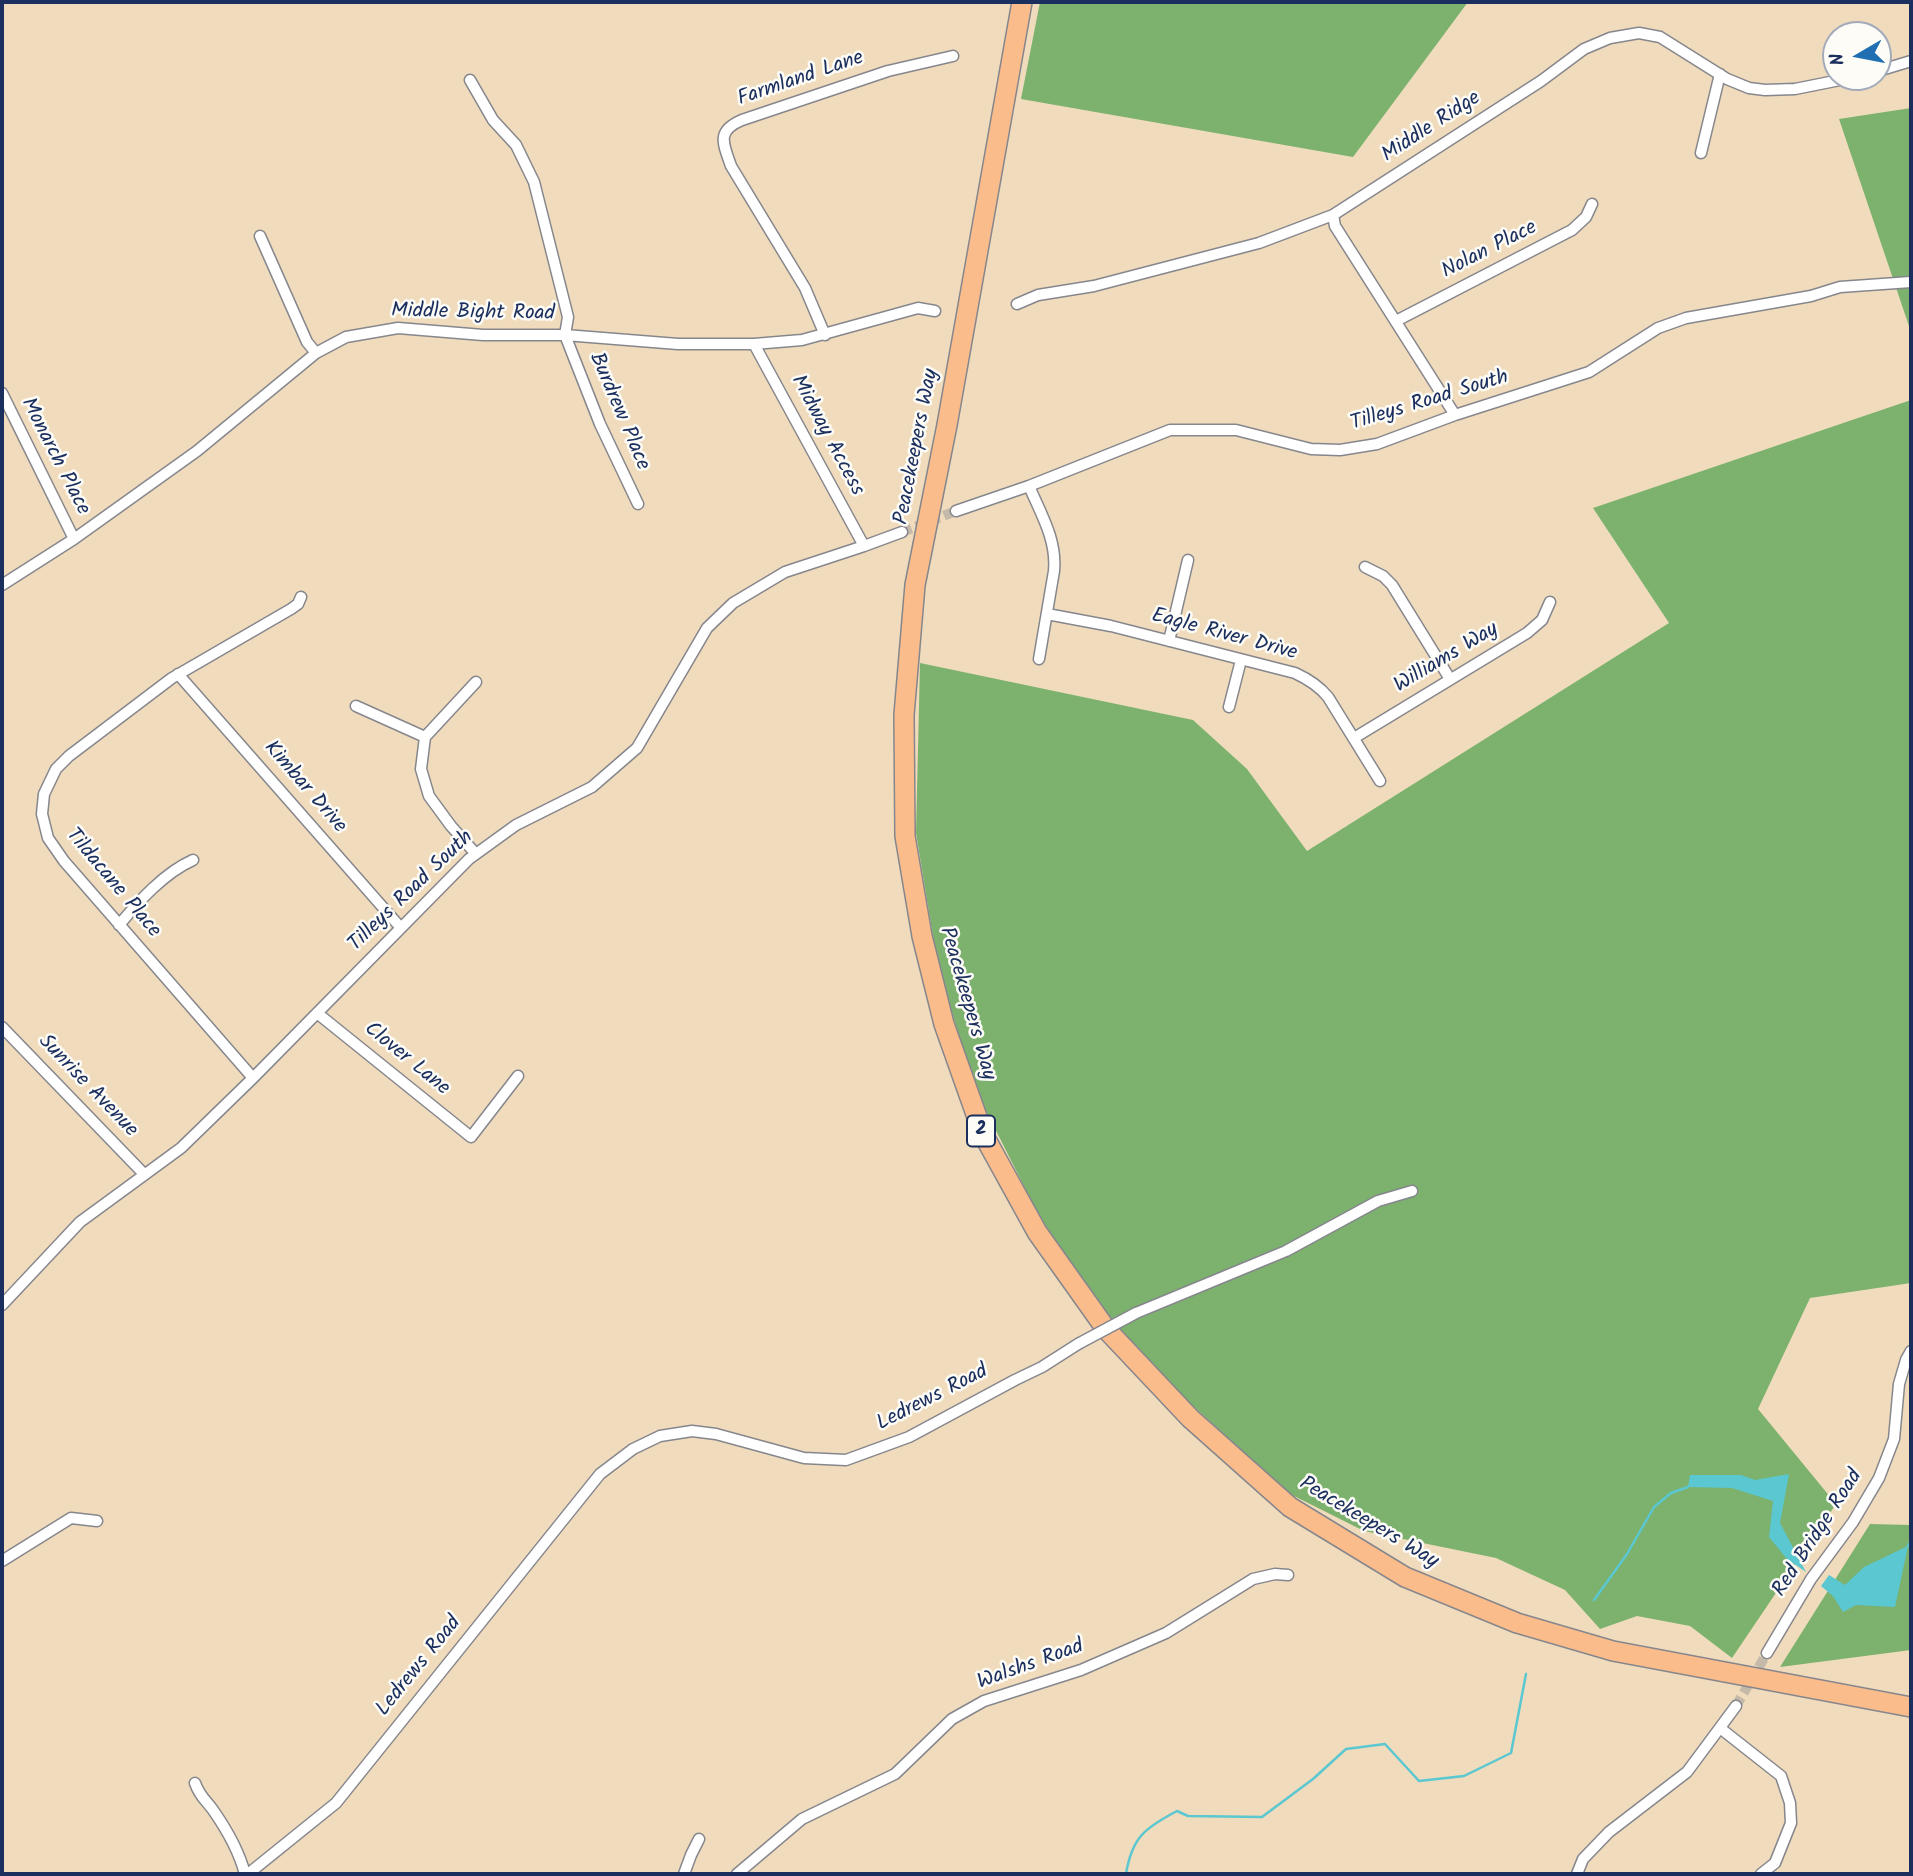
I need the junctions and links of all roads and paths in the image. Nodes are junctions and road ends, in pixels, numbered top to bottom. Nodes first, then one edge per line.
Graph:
1 (1022, 2) edge
2 (953, 56) dead end
3 (1911, 61) edge
4 (1892, 67) edge
5 (1720, 74) junction
6 (470, 80) dead end
7 (1822, 84) edge
8 (1701, 153) dead end
9 (1592, 204) dead end
10 (1333, 215) junction
11 (260, 236) dead end
12 (1911, 282) edge
13 (1017, 304) dead end
14 (935, 311) dead end
15 (1396, 321) junction
16 (565, 335) junction
17 (825, 335) junction
18 (754, 344) junction
19 (316, 353) junction
20 (2, 393) edge
21 (1455, 415) junction
22 (1029, 486) junction
23 (638, 504) dead end
24 (956, 511) tunnel mouth
25 (902, 532) tunnel mouth
26 (74, 539) junction
27 (864, 547) junction
28 (1188, 560) dead end
29 (1365, 567) dead end
30 (2, 585) edge
31 (301, 597) dead end
32 (1550, 602) dead end
33 (1046, 614) junction
34 (1169, 641) junction
35 (1039, 659) dead end
36 (1241, 660) junction
37 (178, 674) junction
38 (1450, 679) junction
39 (476, 682) dead end
40 (356, 706) dead end
41 (1229, 706) dead end
42 (425, 737) junction
43 (1354, 738) junction
44 (1380, 781) dead end
45 (476, 854) junction
46 (193, 860) dead end
47 (120, 925) junction
48 (401, 928) junction
49 (317, 1013) junction
50 (2, 1027) edge
51 (518, 1076) dead end
52 (253, 1078) junction
53 (144, 1174) junction
54 (1412, 1191) dead end
55 (2, 1305) edge
56 (1911, 1351) edge
57 (97, 1521) dead end
58 (2, 1561) edge
59 (1288, 1575) dead end
60 (1767, 1653) tunnel mouth
61 (1736, 1706) tunnel mouth
62 (1911, 1707) edge
63 (1720, 1728) junction
64 (195, 1783) dead end
65 (699, 1839) dead end
66 (247, 1874) edge
67 (684, 1874) edge
68 (737, 1874) edge
69 (1577, 1874) edge
70 (1761, 1874) edge

1 - 62 highway, Peacekeepers Way / 2
2 - 17 street, Farmland Lane
3 - 4 street
5 - 7 street, Middle Ridge
5 - 8 street
5 - 10 street, Middle Ridge
6 - 16 street, Burdrew Place
9 - 15 street, Nolan Place
10 - 13 street, Middle Ridge
10 - 15 street
11 - 19 street
12 - 21 street, Tilleys Road South
14 - 17 street, Middle Bight Road
15 - 21 street
16 - 18 street, Middle Bight Road
16 - 19 street, Middle Bight Road
16 - 23 street, Burdrew Place
17 - 18 street, Middle Bight Road
18 - 27 street, Midway Access
19 - 26 street, Middle Bight Road
20 - 26 street, Monarch Place
21 - 22 street, Tilleys Road South
22 - 24 street, Tilleys Road South
22 - 33 street
25 - 27 street, Tilleys Road South
26 - 30 street, Middle Bight Road
27 - 45 street, Tilleys Road South
28 - 34 street
29 - 38 street
31 - 37 street, Tildacane Place
32 - 38 street, Williams Way
33 - 34 street, Eagle River Drive
33 - 35 street
34 - 36 street, Eagle River Drive
36 - 41 street
36 - 43 street, Eagle River Drive
37 - 47 street, Tildacane Place
37 - 48 street, Kimbar Drive
38 - 43 street, Williams Way
39 - 42 street
40 - 42 street
42 - 45 street
43 - 44 street, Eagle River Drive
45 - 48 street, Tilleys Road South
46 - 47 street
47 - 52 street, Tildacane Place
48 - 49 street, Tilleys Road South
49 - 51 street, Clover Lane
49 - 52 street, Tilleys Road South
50 - 53 street, Sunrise Avenue
52 - 53 street, Tilleys Road South
53 - 55 street, Tilleys Road South
54 - 66 street, Ledrews Road, bridge
56 - 60 street, Red Bridge Road
57 - 58 street
59 - 68 street, Walshs Road
61 - 63 street
63 - 69 street
63 - 70 street
64 - 66 street
65 - 67 street

